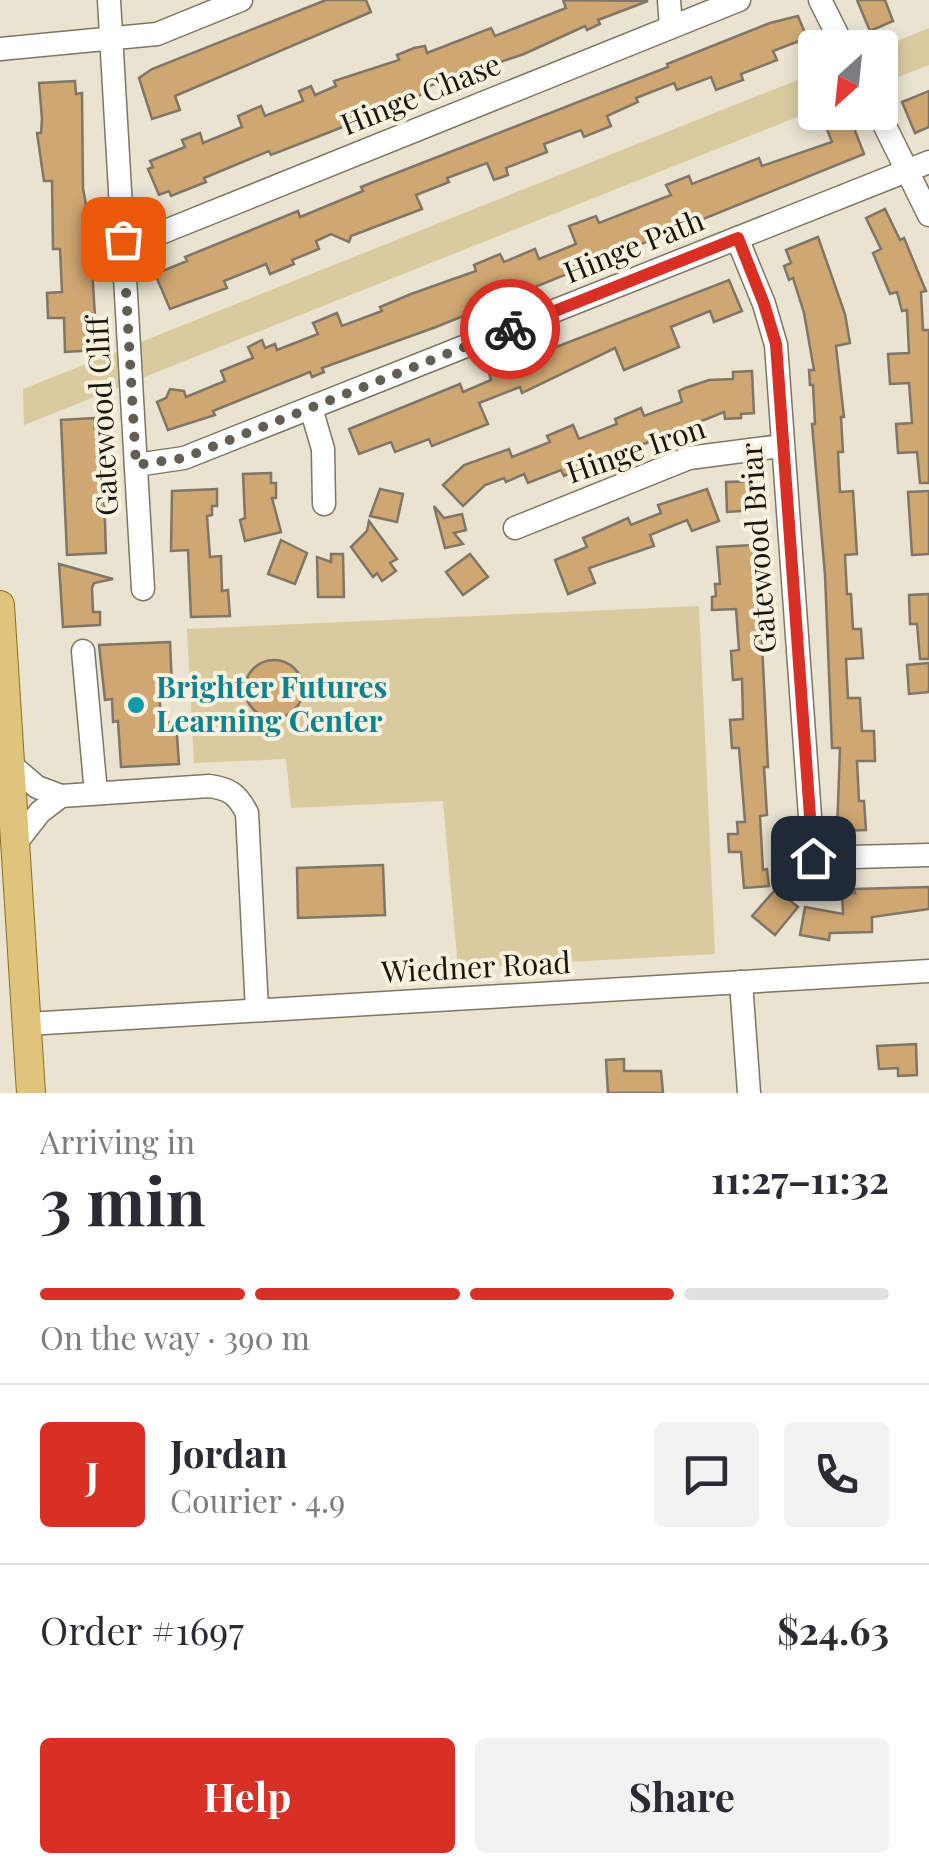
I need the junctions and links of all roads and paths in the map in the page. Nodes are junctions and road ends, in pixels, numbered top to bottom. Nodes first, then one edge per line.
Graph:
1 (108, 0) edge
2 (241, 0) edge
3 (669, 0) edge
4 (739, 0) edge
5 (820, 0) edge
6 (671, 27) junction
7 (835, 30) edge
8 (110, 40) junction
9 (0, 49) edge
10 (891, 130) edge
11 (918, 166) edge
12 (929, 215) edge
13 (738, 238) junction
14 (123, 239) junction
15 (311, 408) junction
16 (781, 446) junction
17 (136, 465) junction
18 (324, 504) dead end
19 (515, 528) dead end
20 (142, 589) dead end
21 (0, 605) edge
22 (84, 651) dead end
23 (10, 764) junction
24 (96, 793) junction
25 (61, 796) junction
26 (16, 844) junction
27 (929, 855) edge
28 (929, 972) edge
29 (742, 982) junction
30 (257, 1010) junction
31 (27, 1024) junction
32 (30, 1093) edge
33 (750, 1093) edge

1 - 8 street, Gatewood Cliff
2 - 8 street
3 - 6 street
4 - 6 street, Hinge Chase
5 - 7 street
6 - 14 street, Hinge Chase
8 - 9 street
8 - 14 street, Gatewood Cliff
10 - 11 street
11 - 12 street
11 - 13 street, Hinge Path
13 - 15 street, Hinge Path
13 - 16 street, Gatewood Briar
14 - 17 street, Gatewood Cliff
15 - 17 street, Hinge Path
15 - 18 street
16 - 19 street, Hinge Iron
16 - 27 street, Gatewood Briar
17 - 20 street, Gatewood Cliff
21 - 23 main road
22 - 24 street
23 - 25 street
23 - 26 main road
24 - 25 street
24 - 30 street
25 - 26 street
26 - 31 main road
28 - 29 street, Wiedner Road
29 - 30 street, Wiedner Road
29 - 33 street
30 - 31 street, Wiedner Road
31 - 32 main road

